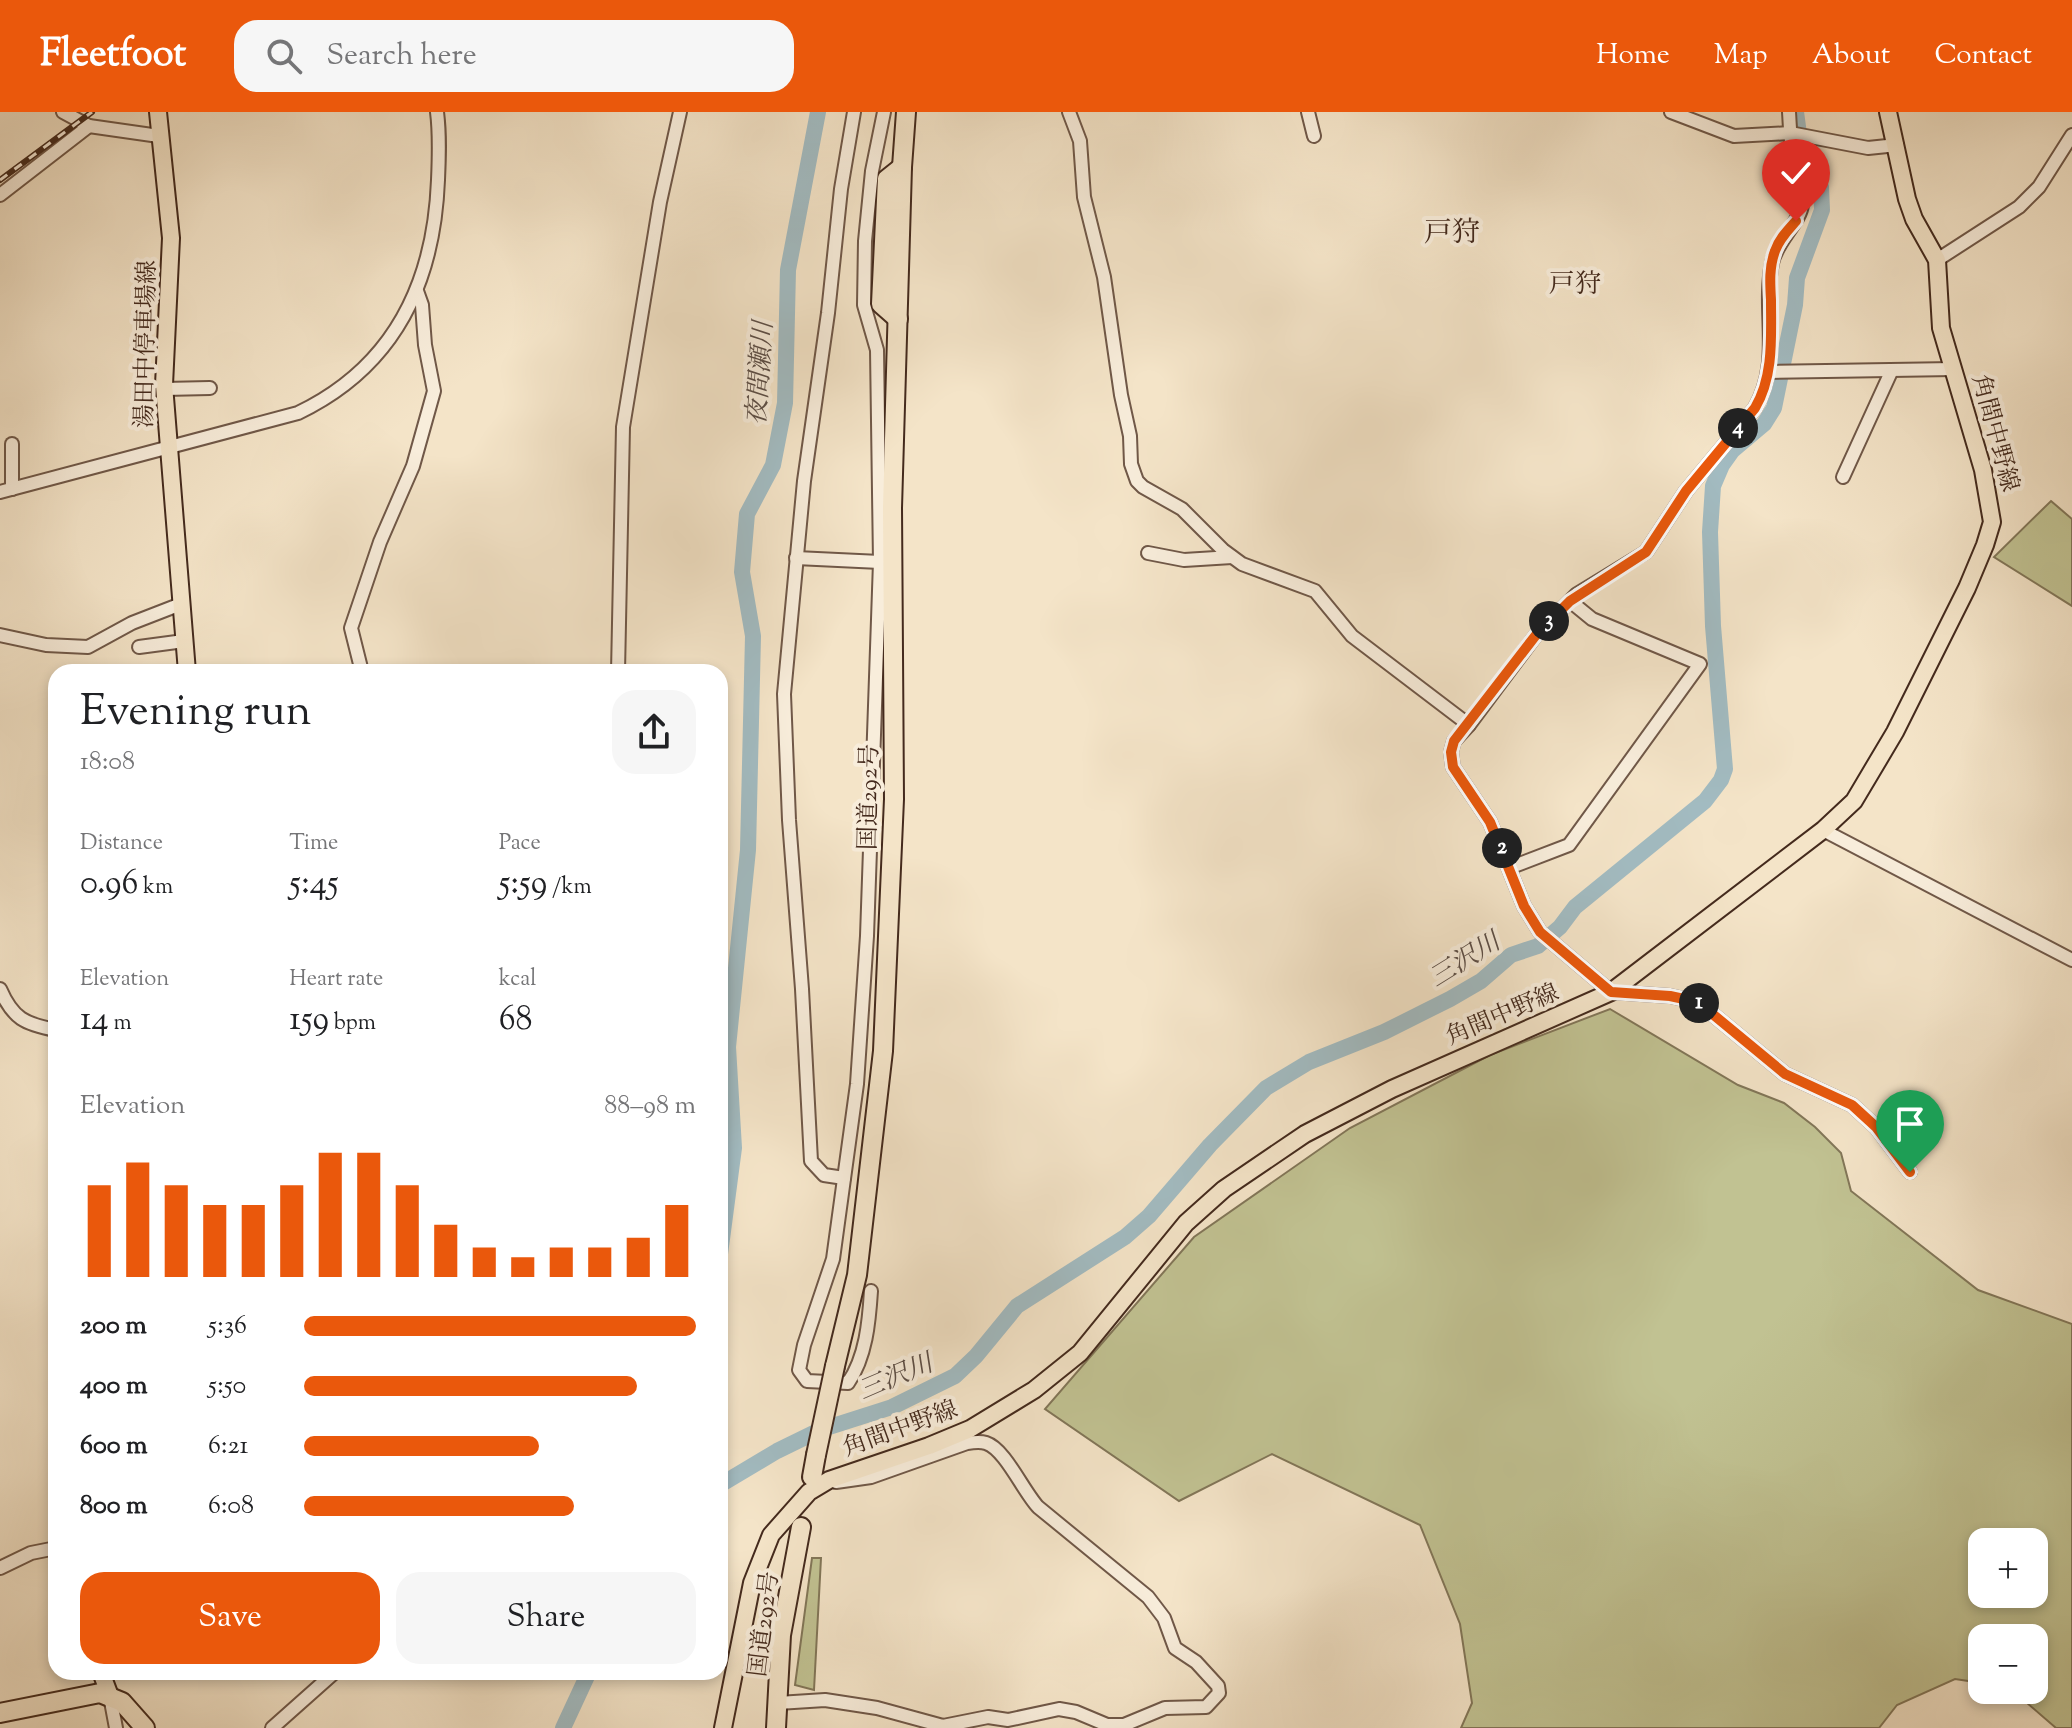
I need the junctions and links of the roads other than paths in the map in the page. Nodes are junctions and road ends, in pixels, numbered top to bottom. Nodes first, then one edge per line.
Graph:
1 (63, 112) edge
2 (158, 112) edge
3 (437, 112) edge
4 (680, 112) edge
5 (854, 112) edge
6 (884, 112) edge
7 (906, 112) edge
8 (1069, 112) edge
9 (1308, 112) edge
10 (1671, 112) edge
11 (1789, 112) edge
12 (1888, 112) edge
13 (89, 126) junction
14 (1790, 133) junction
15 (2072, 135) edge
16 (159, 136) junction
17 (1314, 136) dead end
18 (1897, 145) junction
19 (0, 195) edge
20 (1937, 260) junction
21 (417, 291) junction
22 (1954, 369) junction
23 (1891, 372) junction
24 (1776, 373) junction
25 (210, 388) dead end
26 (164, 389) junction
27 (12, 444) dead end
28 (168, 448) junction
29 (1843, 477) dead end
30 (6, 491) edge
31 (1148, 553) dead end
32 (1232, 557) junction
33 (796, 558) junction
34 (880, 562) junction
35 (1570, 601) junction
36 (181, 604) junction
37 (0, 635) edge
38 (184, 641) junction
39 (139, 647) dead end
40 (186, 664) edge
41 (360, 664) edge
42 (618, 664) edge
43 (1469, 725) junction
44 (1823, 830) junction
45 (1509, 868) junction
46 (2072, 960) edge
47 (0, 989) edge
48 (1611, 992) junction
49 (48, 1028) edge
50 (1910, 1172) dead end
51 (844, 1178) junction
52 (871, 1291) dead end
53 (821, 1478) junction
54 (801, 1527) dead end
55 (48, 1550) edge
56 (0, 1568) edge
57 (104, 1680) edge
58 (326, 1680) edge
59 (110, 1696) junction
60 (778, 1703) junction
61 (0, 1713) edge
62 (116, 1728) edge
63 (145, 1728) edge
64 (272, 1728) edge
65 (723, 1728) edge
66 (776, 1728) edge

1 - 13 street
2 - 16 main road, 湯田中停車場線
3 - 21 street
4 - 42 street
5 - 33 street
6 - 34 street
7 - 53 highway, 国道292号, bridge
8 - 32 street
9 - 17 street
10 - 14 street
11 - 14 street
12 - 18 main road, 角間中野線
13 - 16 street
13 - 19 street
14 - 18 street
14 - 24 street
15 - 20 street
16 - 26 main road, 湯田中停車場線
18 - 20 main road, 角間中野線
20 - 22 main road, 角間中野線
21 - 28 street
21 - 41 street
22 - 23 street
22 - 44 main road, 角間中野線
23 - 24 street
23 - 29 street
24 - 35 street
25 - 26 street
26 - 28 main road, 湯田中停車場線
27 - 30 street
28 - 30 street
28 - 36 main road, 湯田中停車場線
31 - 32 street
32 - 43 street
33 - 34 street
33 - 51 street
34 - 51 street
35 - 43 street
35 - 45 street
36 - 37 street
36 - 38 main road, 湯田中停車場線
38 - 39 street
38 - 40 main road, 湯田中停車場線
43 - 45 street
44 - 46 street
44 - 48 main road, 角間中野線
45 - 48 street
47 - 49 street
48 - 50 street
48 - 53 main road, 角間中野線
51 - 52 street
53 - 60 street
53 - 65 main road, 角間中野線
54 - 60 highway, 国道292号
55 - 56 street
57 - 59 main road
58 - 64 street
59 - 61 highway
59 - 62 street
59 - 63 highway
60 - 66 highway, 国道292号

